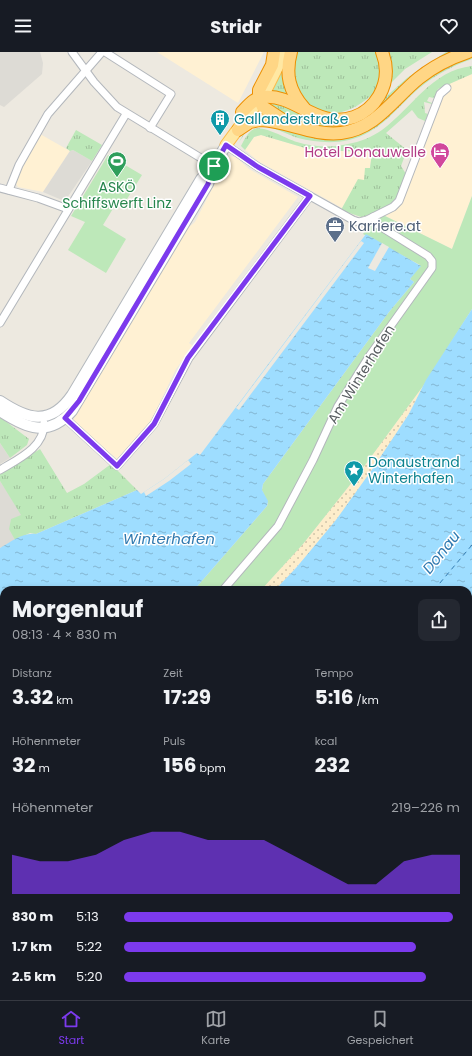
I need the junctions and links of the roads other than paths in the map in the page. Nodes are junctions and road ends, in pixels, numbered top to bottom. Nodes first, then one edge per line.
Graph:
1 (72, 52) edge
2 (103, 52) edge
3 (274, 52) edge
4 (285, 52) edge
5 (291, 52) edge
6 (382, 52) edge
7 (468, 52) edge
8 (86, 72) junction
9 (447, 88) dead end
10 (260, 99) junction
11 (304, 109) junction
12 (242, 112) junction
13 (126, 114) junction
14 (293, 126) junction
15 (150, 128) junction
16 (238, 130) junction
17 (226, 145) junction
18 (214, 166) junction
19 (0, 188) edge
20 (9, 190) junction
21 (310, 196) junction
22 (68, 209) junction
23 (373, 217) junction
24 (0, 323) edge
25 (0, 401) edge
26 (0, 411) edge
27 (43, 417) junction
28 (65, 418) junction
29 (44, 428) junction
30 (0, 470) edge
31 (226, 586) edge

1 - 8 street
2 - 8 street
2 - 15 street
3 - 10 highway
3 - 12 main road
4 - 10 main road
5 - 11 highway
6 - 11 highway
7 - 14 highway
8 - 13 street
8 - 20 street
9 - 23 street
10 - 11 highway
10 - 12 highway
10 - 14 highway
10 - 16 main road
12 - 17 main road
13 - 15 street
13 - 22 street
14 - 16 highway
15 - 18 street
16 - 17 main road
17 - 18 main road
17 - 21 street
18 - 27 main road
18 - 28 main road
19 - 20 street
20 - 22 street
21 - 23 street
21 - 28 street
22 - 24 street
23 - 31 street, Am Winterhafen
25 - 27 main road
26 - 29 main road
27 - 29 street
28 - 29 main road
29 - 30 street

